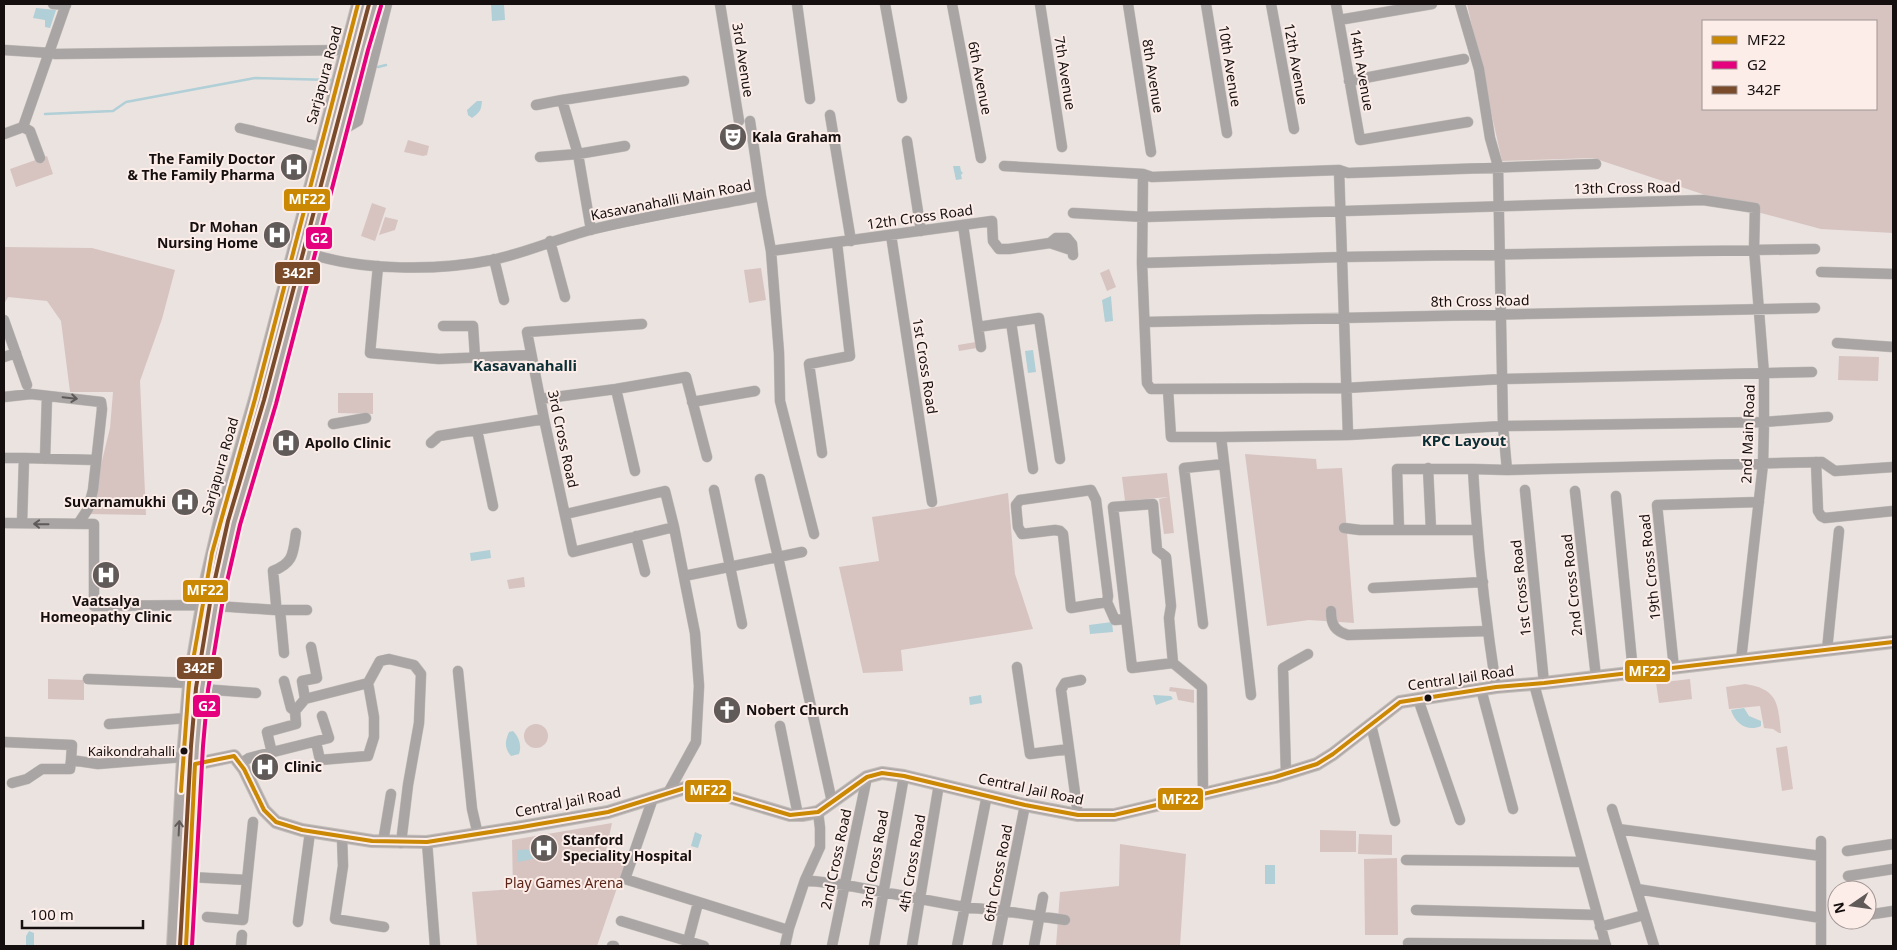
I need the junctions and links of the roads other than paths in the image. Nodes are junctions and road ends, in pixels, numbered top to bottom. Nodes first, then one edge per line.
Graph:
1 (53, 4) edge
2 (358, 4) edge
3 (720, 4) edge
4 (797, 4) edge
5 (885, 4) edge
6 (952, 4) edge
7 (1040, 4) edge
8 (1128, 4) edge
9 (1206, 4) edge
10 (1271, 4) edge
11 (1336, 4) edge
12 (1432, 4) edge
13 (1460, 4) edge
14 (66, 5) edge
15 (381, 5) edge
16 (1339, 20) junction
17 (4, 50) edge
18 (346, 50) junction
19 (52, 54) junction
20 (1464, 58) dead end
21 (1349, 80) junction
22 (684, 81) dead end
23 (902, 98) dead end
24 (810, 99) dead end
25 (562, 100) junction
26 (536, 106) dead end
27 (830, 115) dead end
28 (1468, 122) dead end
29 (23, 127) junction
30 (240, 128) dead end
31 (1294, 129) dead end
32 (4, 134) edge
33 (1227, 134) dead end
34 (907, 141) dead end
35 (624, 146) dead end
36 (321, 147) junction
37 (1062, 147) dead end
38 (1151, 152) dead end
39 (578, 154) junction
40 (540, 157) dead end
41 (40, 158) dead end
42 (981, 158) dead end
43 (1596, 164) dead end
44 (1004, 166) dead end
45 (1498, 166) junction
46 (1338, 170) junction
47 (1143, 174) junction
48 (761, 196) junction
49 (1500, 205) junction
50 (1755, 208) joint
51 (1340, 212) junction
52 (1073, 213) dead end
53 (1144, 217) junction
54 (963, 225) junction
55 (590, 230) junction
56 (921, 231) junction
57 (891, 235) junction
58 (851, 240) junction
59 (550, 241) junction
60 (837, 242) junction
61 (1815, 249) dead end
62 (1754, 250) junction
63 (771, 251) junction
64 (1072, 252) dead end
65 (308, 253) junction
66 (1501, 256) junction
67 (1342, 257) junction
68 (494, 259) junction
69 (1142, 263) junction
70 (378, 266) junction
71 (1821, 272) dead end
72 (1893, 274) edge
73 (565, 297) dead end
74 (504, 300) dead end
75 (1815, 308) dead end
76 (1759, 309) junction
77 (1501, 314) junction
78 (1344, 318) junction
79 (4, 320) edge
80 (1011, 322) junction
81 (1144, 322) junction
82 (642, 324) dead end
83 (443, 326) dead end
84 (978, 328) junction
85 (1837, 343) dead end
86 (981, 347) dead end
87 (1893, 347) edge
88 (16, 353) junction
89 (531, 355) junction
90 (4, 357) edge
91 (475, 357) junction
92 (1812, 372) dead end
93 (1764, 374) junction
94 (1502, 379) junction
95 (27, 385) dead end
96 (1346, 388) junction
97 (616, 389) junction
98 (1168, 389) junction
99 (755, 392) dead end
100 (47, 396) junction
101 (4, 397) edge
102 (255, 399) junction
103 (540, 399) junction
104 (270, 402) junction
105 (692, 402) junction
106 (1828, 417) dead end
107 (366, 418) dead end
108 (544, 419) junction
109 (1764, 422) junction
110 (333, 424) dead end
111 (1503, 426) junction
112 (478, 430) junction
113 (1348, 435) junction
114 (1220, 437) junction
115 (431, 443) dead end
116 (822, 453) dead end
117 (707, 457) dead end
118 (4, 458) edge
119 (24, 458) junction
120 (45, 459) junction
121 (1060, 459) dead end
122 (96, 460) junction
123 (1816, 462) junction
124 (1224, 464) junction
125 (1763, 464) junction
126 (1893, 467) edge
127 (1428, 468) junction
128 (1033, 469) dead end
129 (1473, 469) junction
130 (1507, 470) junction
131 (635, 471) dead end
132 (760, 479) dead end
133 (714, 490) dead end
134 (1525, 490) dead end
135 (1575, 491) dead end
136 (1616, 496) dead end
137 (932, 502) dead end
138 (1759, 502) junction
139 (493, 506) dead end
140 (1893, 511) edge
141 (566, 514) junction
142 (4, 523) edge
143 (22, 523) junction
144 (78, 524) junction
145 (674, 527) junction
146 (1344, 528) dead end
147 (1399, 530) junction
148 (1431, 530) junction
149 (1477, 530) junction
150 (1839, 531) dead end
151 (296, 533) dead end
152 (814, 534) dead end
153 (636, 536) junction
154 (802, 552) dead end
155 (778, 557) junction
156 (730, 568) junction
157 (645, 572) dead end
158 (684, 576) junction
159 (1483, 582) junction
160 (1373, 588) dead end
161 (1107, 602) junction
162 (202, 605) junction
163 (216, 606) junction
164 (278, 610) junction
165 (307, 610) dead end
166 (1331, 611) dead end
167 (1126, 618) junction
168 (742, 624) dead end
169 (1203, 624) dead end
170 (1488, 631) junction
171 (1893, 642) edge
172 (311, 647) dead end
173 (1827, 650) junction
174 (284, 653) dead end
175 (1308, 654) dead end
176 (1741, 660) junction
177 (1174, 663) junction
178 (1017, 666) dead end
179 (1674, 668) junction
180 (458, 671) dead end
181 (1634, 672) junction
182 (1596, 677) junction
183 (88, 678) dead end
184 (1081, 680) dead end
185 (284, 681) dead end
186 (189, 683) junction
187 (368, 683) junction
188 (1539, 683) junction
189 (1496, 687) junction
190 (202, 689) junction
191 (1481, 689) junction
192 (256, 693) dead end
193 (1251, 695) dead end
194 (305, 699) junction
195 (1418, 699) junction
196 (295, 711) junction
197 (322, 716) dead end
198 (187, 718) junction
199 (109, 724) dead end
200 (1371, 724) junction
201 (780, 726) dead end
202 (4, 742) edge
203 (316, 742) junction
204 (1069, 748) junction
205 (272, 753) junction
206 (183, 757) junction
207 (72, 760) junction
208 (195, 764) junction
209 (240, 764) junction
210 (1286, 774) junction
211 (904, 776) junction
212 (867, 777) junction
213 (12, 783) dead end
214 (939, 784) junction
215 (668, 793) junction
216 (1204, 793) junction
217 (391, 794) dead end
218 (987, 795) junction
219 (653, 798) junction
220 (832, 802) junction
221 (1025, 805) junction
222 (1513, 809) dead end
223 (1612, 809) dead end
224 (818, 812) junction
225 (798, 815) junction
226 (1078, 815) junction
227 (1460, 820) dead end
228 (1395, 821) dead end
229 (253, 822) dead end
230 (1618, 829) junction
231 (310, 832) junction
232 (478, 835) junction
233 (342, 837) junction
234 (1821, 841) dead end
235 (383, 842) junction
236 (427, 842) junction
237 (401, 843) junction
238 (1893, 844) edge
239 (1847, 851) dead end
240 (1821, 856) junction
241 (1406, 860) dead end
242 (1583, 862) junction
243 (1893, 869) edge
244 (1848, 876) dead end
245 (190, 877) junction
246 (247, 880) junction
247 (806, 880) junction
248 (845, 884) junction
249 (1636, 889) junction
250 (883, 891) junction
251 (1043, 897) dead end
252 (920, 900) junction
253 (698, 903) junction
254 (964, 908) junction
255 (1416, 910) dead end
256 (1004, 911) junction
257 (1893, 911) edge
258 (1877, 914) edge
259 (1597, 915) junction
260 (1644, 915) junction
261 (207, 916) dead end
262 (1039, 916) junction
263 (1821, 918) junction
264 (621, 920) dead end
265 (1065, 920) dead end
266 (298, 922) dead end
267 (384, 927) dead end
268 (1600, 927) junction
269 (788, 930) junction
270 (688, 941) junction
271 (1408, 943) dead end
272 (172, 946) edge
273 (186, 946) edge
274 (435, 946) edge
275 (704, 946) edge
276 (785, 946) edge
277 (832, 946) edge
278 (874, 946) edge
279 (912, 946) edge
280 (957, 946) edge
281 (997, 946) edge
282 (1034, 946) edge
283 (1606, 946) edge
284 (1654, 946) edge
285 (1820, 946) edge

1 - 14 street
2 - 18 main road, Sarjapura Road
3 - 48 street, 3rd Avenue
4 - 24 street
5 - 23 street
6 - 42 street, 6th Avenue
7 - 37 street, 7th Avenue
8 - 38 street, 8th Avenue
9 - 33 street, 10th Avenue
10 - 31 street, 12th Avenue
11 - 16 street, 14th Avenue
12 - 16 street
13 - 45 street
14 - 19 street
15 - 65 main road
16 - 21 street, 14th Avenue
17 - 19 street
18 - 19 street
18 - 36 main road, Sarjapura Road
19 - 29 street
20 - 21 street
21 - 28 street, 14th Avenue
22 - 25 street
25 - 26 street
25 - 39 street
27 - 58 street
29 - 32 street
29 - 41 street
30 - 36 street
34 - 56 street
35 - 39 street
36 - 102 main road, Sarjapura Road
39 - 40 street
39 - 55 street
43 - 45 street
44 - 47 street
45 - 46 street
45 - 49 street
46 - 47 street
46 - 51 street
47 - 53 street
48 - 55 street, Kasavanahalli Main Road
48 - 63 street, Kasavanahalli Main Road
49 - 50 street, 13th Cross Road
49 - 51 street, 13th Cross Road
49 - 66 street
50 - 62 street, 2nd Main Road
51 - 53 street, 13th Cross Road
51 - 67 street
52 - 53 street, 13th Cross Road
53 - 69 street
54 - 56 street, 12th Cross Road
54 - 64 street, 12th Cross Road
54 - 84 street
55 - 59 street, Kasavanahalli Main Road
56 - 57 street, 12th Cross Road
57 - 58 street, 12th Cross Road
57 - 137 street, 1st Cross Road
58 - 60 street, 12th Cross Road
59 - 68 street, Kasavanahalli Main Road
59 - 73 street
60 - 63 street, 12th Cross Road
60 - 116 street
61 - 62 street
62 - 66 street
62 - 76 street, 2nd Main Road
63 - 152 street, Kasavanahalli Main Road
65 - 70 street, Kasavanahalli Main Road
65 - 104 main road
66 - 67 street
66 - 77 street
67 - 69 street
67 - 78 street
68 - 70 street, Kasavanahalli Main Road
68 - 74 street
69 - 81 street
70 - 91 street
71 - 72 street
75 - 76 street, 8th Cross Road
76 - 77 street, 8th Cross Road
76 - 93 street, 2nd Main Road
77 - 78 street, 8th Cross Road
77 - 94 street
78 - 81 street, 8th Cross Road
78 - 96 street
79 - 88 street
80 - 84 street
80 - 121 street
80 - 128 street
81 - 98 street
82 - 89 street, 3rd Cross Road
83 - 91 street
84 - 86 street
85 - 87 street
88 - 90 street
88 - 95 street
89 - 91 street
89 - 103 street, 3rd Cross Road
92 - 93 street
93 - 94 street
93 - 109 street, 2nd Main Road
94 - 96 street
94 - 111 street
96 - 98 street
96 - 113 street
97 - 103 street
97 - 105 street
97 - 131 street
98 - 114 street
99 - 105 street
100 - 101 street
100 - 120 street
100 -> 122 street
102 - 104 main road
102 - 162 main road, Sarjapura Road
103 - 108 street, 3rd Cross Road
104 - 163 main road
105 - 117 street
106 - 109 street
107 - 110 street
108 - 112 street
108 - 141 street, 3rd Cross Road
109 - 111 street
109 - 125 street, 2nd Main Road
111 - 113 street
111 - 130 street
112 - 115 street
112 - 139 street
113 - 114 street
114 - 124 street
118 - 119 street
119 - 120 street
119 - 143 street
120 - 122 street
122 - 144 street
123 - 125 street
123 - 126 street
123 - 140 street
124 - 169 street
124 - 193 street
125 - 130 street
125 - 138 street, 2nd Main Road
127 - 129 street
127 - 147 street
127 - 148 street
129 - 130 street
129 - 149 street
132 - 155 street
133 - 156 street
134 - 188 street, 1st Cross Road
135 - 182 street, 2nd Cross Road
136 - 181 street
138 - 176 street, 2nd Main Road
138 - 179 street, 19th Cross Road
141 - 145 street
141 - 153 street, 3rd Cross Road
142 - 143 street
144 -> 143 street
144 - 162 street
145 - 153 street
145 - 158 street
146 - 147 street
147 - 148 street
148 - 149 street
149 - 159 street
150 - 173 street
151 - 164 street
153 - 157 street
154 - 155 street
155 - 156 street
155 - 220 street
156 - 158 street
156 - 168 street
158 - 215 street
159 - 160 street
159 - 170 street
161 - 161 street
161 - 167 street
162 - 163 street
162 - 186 main road, Sarjapura Road
163 - 164 street
163 - 190 main road
164 - 165 street
164 - 174 street
166 - 170 street
167 - 177 street
167 - 177 street
170 - 189 street
171 - 173 main road, Central Jail Road
172 - 194 street
173 - 176 main road, Central Jail Road
175 - 210 street
176 - 179 main road, Central Jail Road
177 - 216 street
178 - 204 street
179 - 181 main road, Central Jail Road
180 - 232 street
181 - 182 main road, Central Jail Road
182 - 188 main road, Central Jail Road
183 - 186 street
184 - 204 street
185 - 196 street
186 - 198 main road, Sarjapura Road
187 - 194 street
187 - 203 street
187 - 237 street
188 - 189 main road, Central Jail Road
188 - 242 street, 1st Cross Road
189 - 191 main road, Central Jail Road
190 - 192 street
190 - 208 main road
191 - 195 main road, Central Jail Road
191 - 222 street
194 - 196 street
195 - 200 main road, Central Jail Road
195 - 227 street
196 - 205 street
197 - 203 street
198 - 199 street
198 - 206 main road, Sarjapura Road
200 - 210 main road, Central Jail Road
200 - 228 street
201 - 225 street
202 - 207 street
203 - 205 street
204 - 226 street
205 - 209 street
206 - 207 street
272 -> 206 main road, Sarjapura Road
207 - 213 street
208 - 209 main road
208 - 245 main road
209 - 231 main road, Central Jail Road
210 - 216 main road, Central Jail Road
211 - 212 main road, Central Jail Road
211 - 214 main road, Central Jail Road
211 - 250 street, 3rd Cross Road
212 - 220 main road, Central Jail Road
212 - 248 street, 2nd Cross Road
214 - 218 main road, Central Jail Road
214 - 252 street, 4th Cross Road
215 - 219 main road, Central Jail Road
215 - 225 main road, Central Jail Road
216 - 226 main road, Central Jail Road
217 - 235 street
218 - 221 main road, Central Jail Road
218 - 254 street
219 - 232 main road, Central Jail Road
219 - 253 street
220 - 224 main road, Central Jail Road
221 - 226 main road, Central Jail Road
221 - 256 street, 6th Cross Road
223 - 230 street
224 - 225 main road, Central Jail Road
224 - 247 street
229 - 246 street
230 - 240 street
230 - 249 street
231 - 233 main road, Central Jail Road
231 - 266 street
232 - 236 main road, Central Jail Road
233 - 235 main road, Central Jail Road
233 - 267 street
234 - 240 street
235 - 237 main road, Central Jail Road
236 - 237 main road, Central Jail Road
236 - 274 street
238 - 239 street
240 - 263 street
241 - 242 street
242 - 259 street, 1st Cross Road
243 - 244 street
245 - 246 street
245 - 273 main road
246 - 261 street
247 - 248 street
247 - 269 street
248 - 250 street
248 - 277 street, 2nd Cross Road
249 - 260 street
249 - 263 street
250 - 252 street
250 - 278 street, 3rd Cross Road
251 - 262 street
252 - 254 street
252 - 279 street, 4th Cross Road
253 - 269 street
253 - 270 street
254 - 256 street
254 - 280 street
255 - 259 street
256 - 262 street
256 - 281 street, 6th Cross Road
257 - 258 street
259 - 268 street, 1st Cross Road
260 - 268 street
260 - 284 street
262 - 265 street
262 - 282 street
263 - 285 street
264 - 270 street
268 - 283 street, 1st Cross Road
269 - 276 street
270 - 275 street
271 - 283 street

